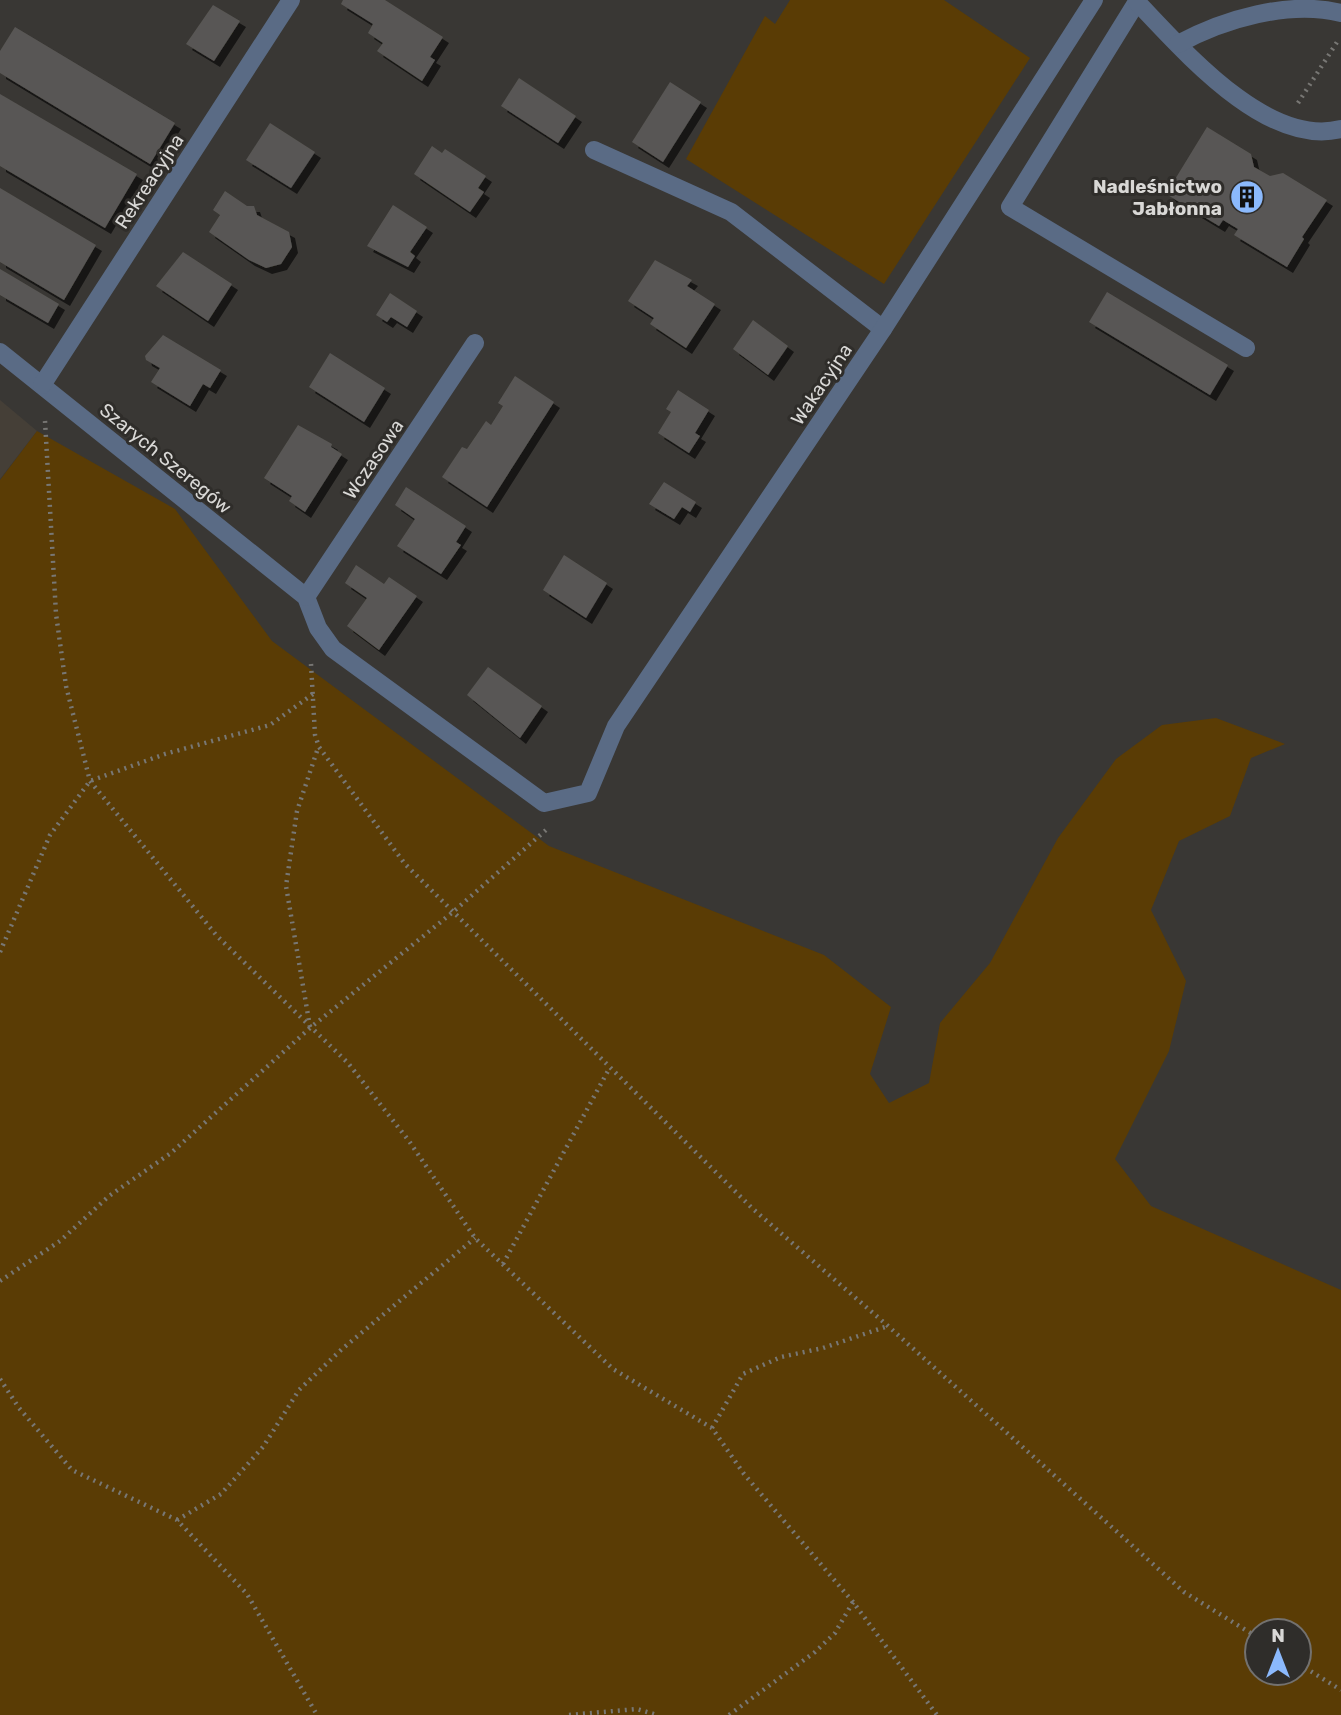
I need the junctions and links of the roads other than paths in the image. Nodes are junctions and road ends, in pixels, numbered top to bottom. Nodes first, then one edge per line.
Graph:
1 (290, 0) edge
2 (1094, 0) edge
3 (1138, 1) edge
4 (1341, 13) edge
5 (1178, 44) junction
6 (1341, 129) edge
7 (594, 150) dead end
8 (883, 329) junction
9 (475, 344) dead end
10 (1246, 348) dead end
11 (0, 352) edge
12 (42, 385) junction
13 (306, 597) junction

1 - 12 street, Rekreacyjna
2 - 8 street, Wakacyjna
3 - 5 street
3 - 10 street
4 - 5 street
5 - 6 street
7 - 8 street
8 - 13 street, Wakacyjna
9 - 13 street, Wczasowa
11 - 12 street, Szarych Szeregów
12 - 13 street, Szarych Szeregów

